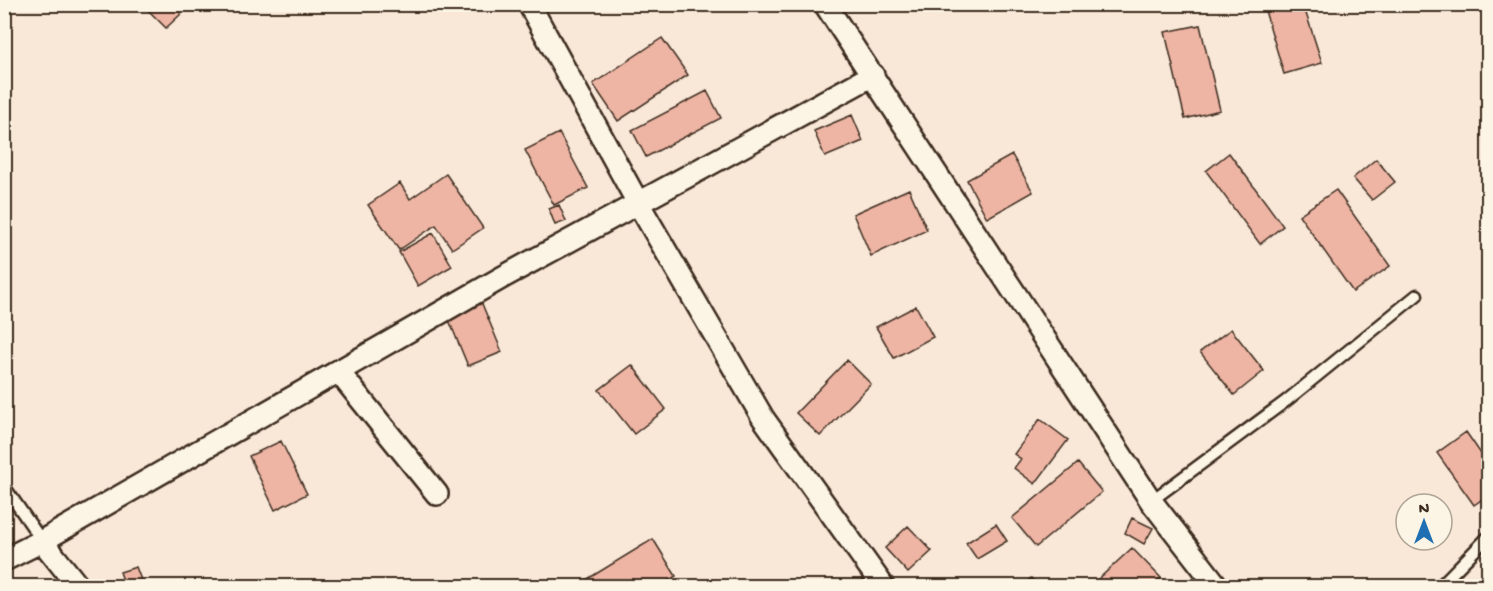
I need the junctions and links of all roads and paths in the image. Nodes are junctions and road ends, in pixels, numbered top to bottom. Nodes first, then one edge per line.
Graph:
1 (529, 4) edge
2 (825, 4) edge
3 (873, 75) junction
4 (638, 203) junction
5 (1417, 295) dead end
6 (338, 371) junction
7 (4, 486) edge
8 (437, 494) dead end
9 (1151, 501) junction
10 (1488, 537) edge
11 (42, 541) junction
12 (4, 560) edge
13 (78, 586) edge
14 (883, 586) edge
15 (1217, 586) edge
16 (1440, 586) edge

1 - 4 street
2 - 3 street
3 - 4 street
3 - 9 street
4 - 6 street
4 - 14 street
5 - 9 lane
6 - 8 street
6 - 11 street
7 - 11 lane
9 - 15 street
10 - 16 lane
11 - 12 street
11 - 13 street

